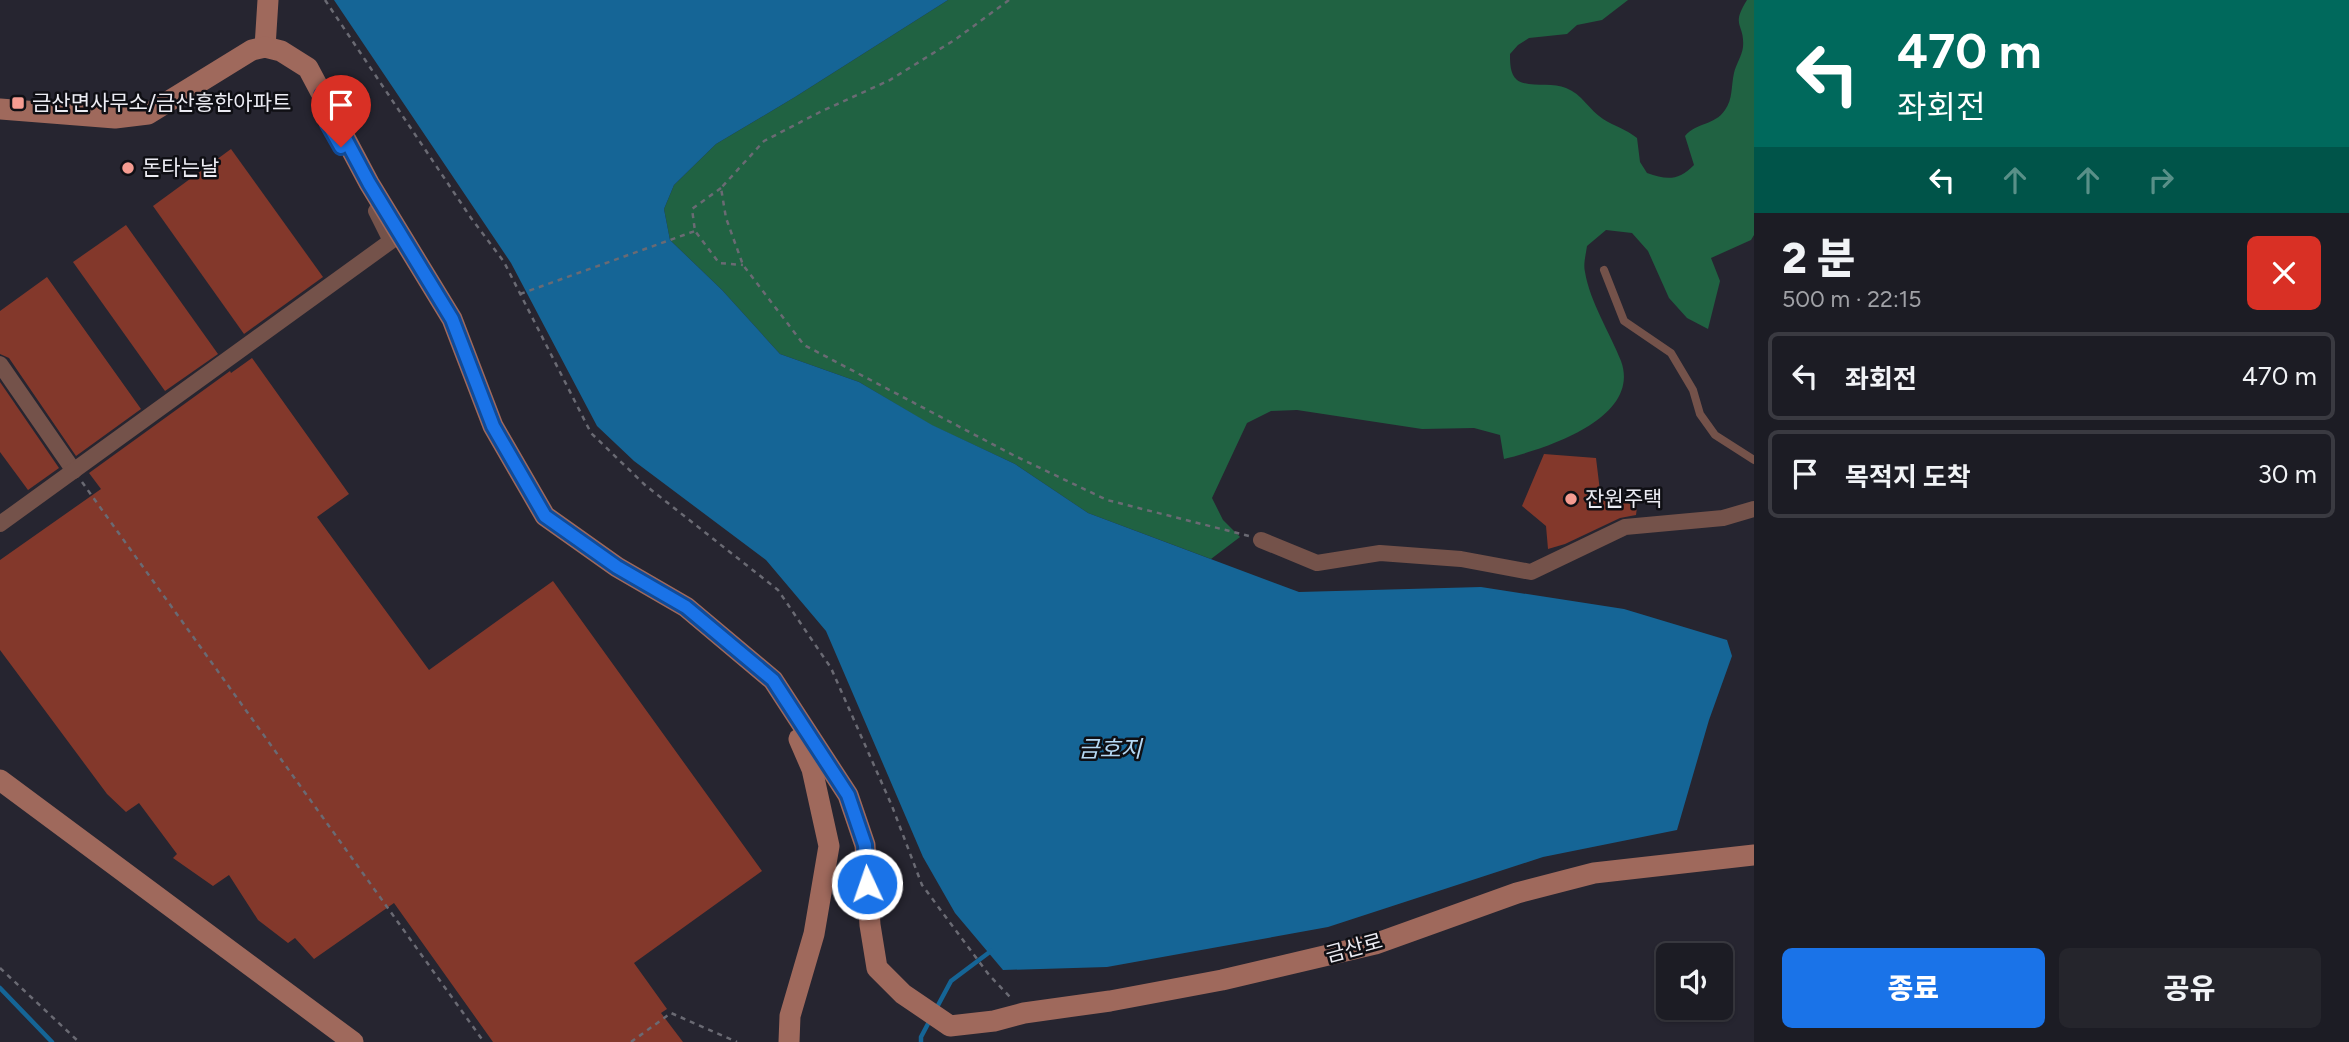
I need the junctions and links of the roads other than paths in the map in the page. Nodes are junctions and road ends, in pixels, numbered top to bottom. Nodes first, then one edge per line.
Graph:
1 (268, 0) edge
2 (265, 47) junction
3 (322, 95) junction
4 (0, 109) edge
5 (1605, 270) dead end
6 (0, 365) edge
7 (1754, 460) edge
8 (74, 471) junction
9 (1754, 509) edge
10 (0, 524) edge
11 (1261, 540) road end
12 (773, 680) junction
13 (0, 780) edge
14 (1754, 855) edge
15 (353, 1042) edge
16 (789, 1042) edge

1 - 2 street
2 - 3 street
2 - 4 street
3 - 8 street
3 - 12 street
5 - 7 lane
6 - 8 street
8 - 10 street
9 - 11 street
12 - 14 street, 금산로
12 - 16 street
13 - 15 street

